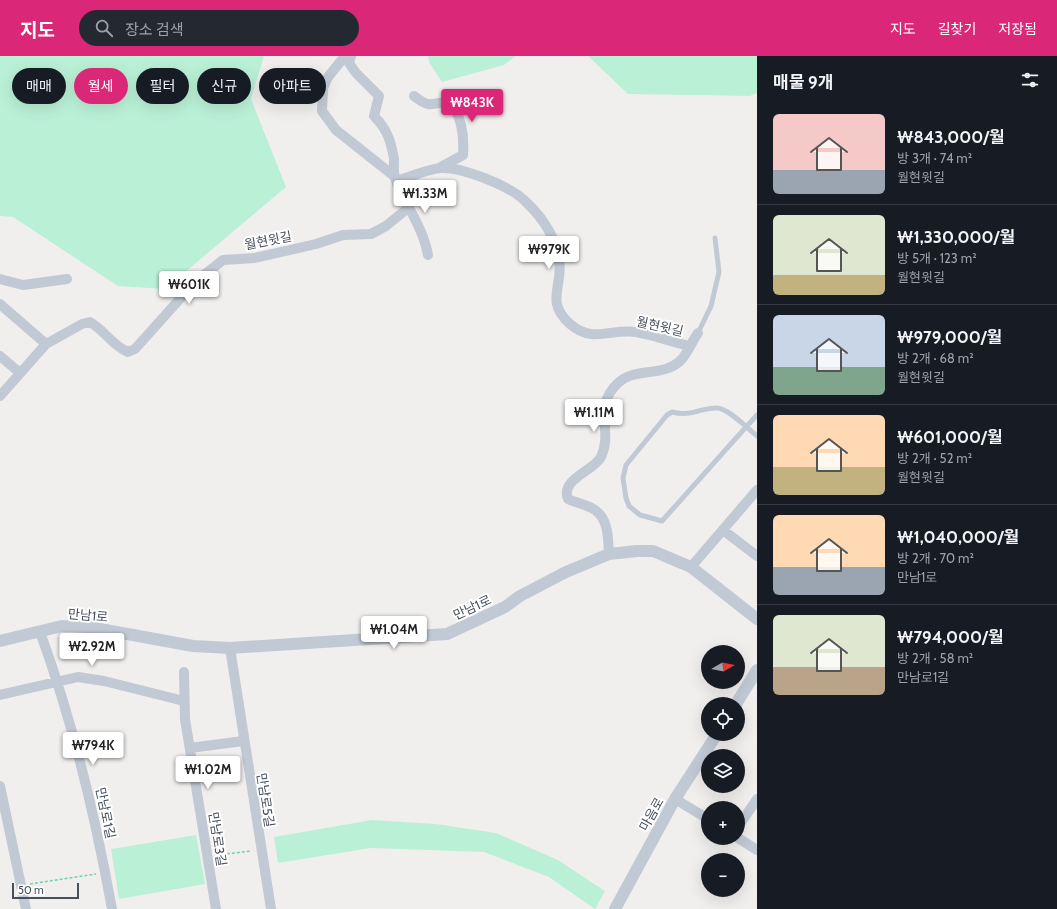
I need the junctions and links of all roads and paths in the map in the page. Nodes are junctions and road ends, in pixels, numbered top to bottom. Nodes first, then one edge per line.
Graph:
1 (345, 56) edge
2 (351, 56) edge
3 (414, 96) dead end
4 (441, 168) junction
5 (395, 178) junction
6 (408, 208) junction
7 (715, 238) dead end
8 (428, 254) dead end
9 (0, 279) edge
10 (67, 279) dead end
11 (0, 304) edge
12 (698, 333) joint
13 (46, 344) junction
14 (689, 346) junction
15 (0, 356) edge
16 (20, 373) junction
17 (0, 396) edge
18 (757, 415) edge
19 (746, 427) junction
20 (757, 436) edge
21 (757, 490) edge
22 (723, 530) junction
23 (609, 554) junction
24 (757, 556) edge
25 (691, 567) junction
26 (757, 619) edge
27 (40, 632) junction
28 (0, 641) edge
29 (230, 648) junction
30 (757, 670) edge
31 (184, 672) dead end
32 (58, 680) junction
33 (0, 696) edge
34 (740, 697) edge
35 (184, 701) junction
36 (243, 741) junction
37 (713, 741) edge
38 (190, 748) junction
39 (0, 786) edge
40 (676, 799) junction
41 (757, 799) edge
42 (701, 815) edge
43 (745, 817) edge
44 (745, 842) edge
45 (261, 850) junction
46 (757, 850) edge
47 (207, 856) junction
48 (105, 873) junction
49 (22, 886) junction
50 (26, 909) edge
51 (112, 909) edge
52 (216, 909) edge
53 (270, 909) edge
54 (615, 909) edge

1 - 5 street
2 - 5 street
3 - 4 street, 월현윗길
4 - 5 street, 월현윗길
4 - 14 street, 월현윗길
5 - 6 street
6 - 8 street
6 - 13 street, 월현윗길
7 - 12 lane
9 - 10 street
11 - 13 street
12 - 14 street
13 - 16 street
14 - 23 street
15 - 16 street
16 - 17 street
18 - 19 lane
19 - 19 lane
19 - 20 lane
21 - 22 street
22 - 24 street
22 - 25 street
23 - 25 street, 만남1로
23 - 29 street, 만남1로
25 - 26 street, 만남1로
27 - 28 street, 만남1로
27 - 29 street, 만남1로
27 - 32 street, 만남로1길
29 - 36 street, 만남로5길
30 - 34 street
31 - 35 street, 만남로3길
32 - 33 street
32 - 35 street
32 - 48 street, 만남로1길
35 - 38 street, 만남로3길
36 - 38 street
36 - 45 street, 만남로5길
37 - 40 street, 마음로
38 - 47 street, 만남로3길
39 - 49 street
40 - 42 street
40 - 54 street, 마음로
41 - 43 street
44 - 46 street
45 - 47 path
45 - 53 street, 만남로5길
47 - 52 street, 만남로3길
48 - 49 path
48 - 51 street, 만남로1길
49 - 50 street

